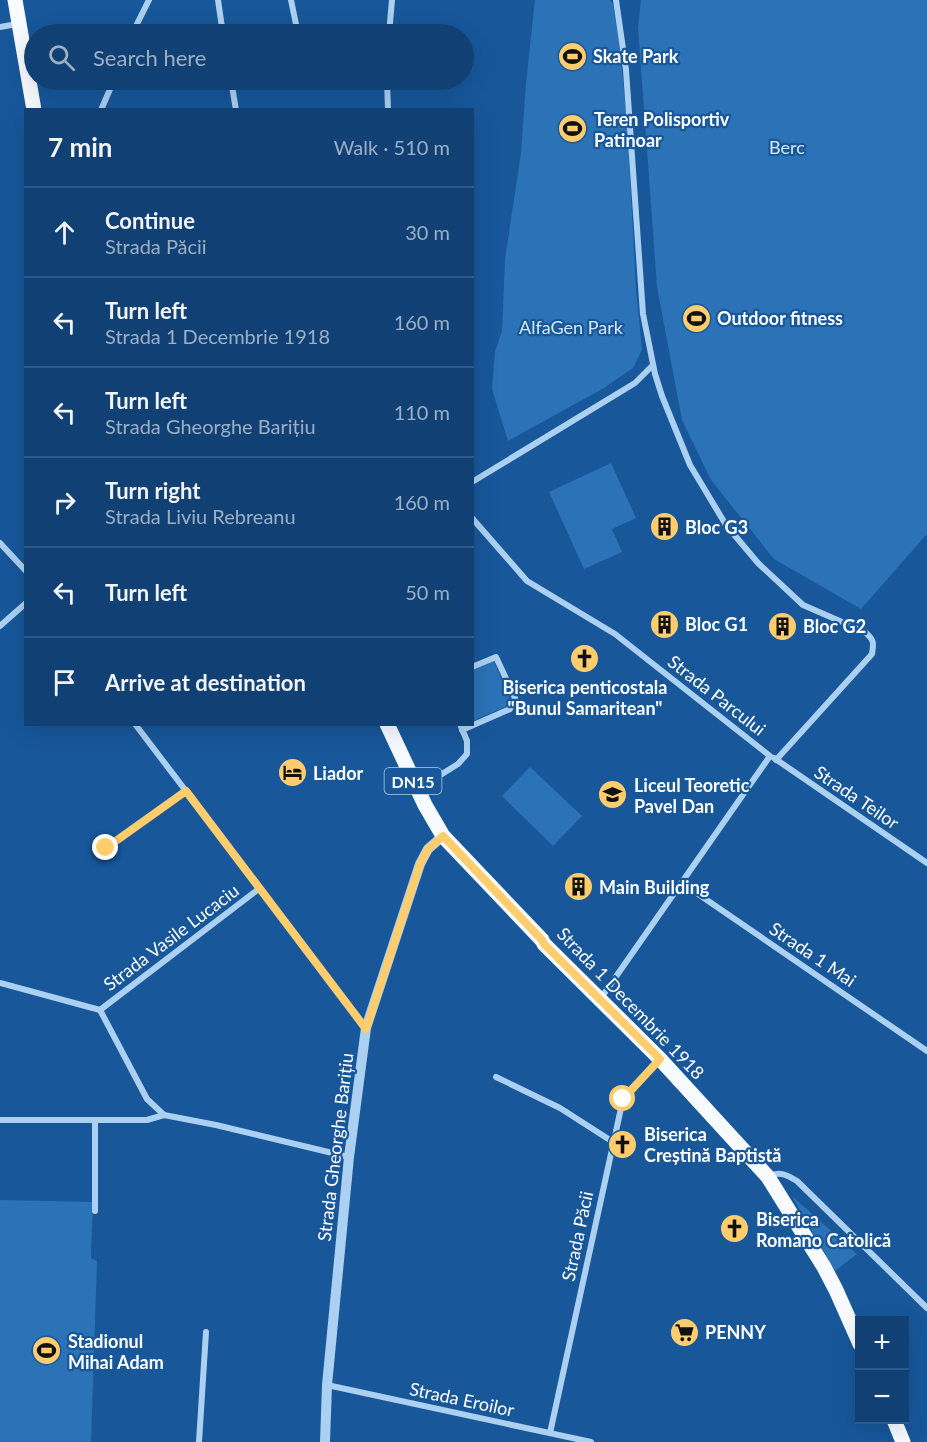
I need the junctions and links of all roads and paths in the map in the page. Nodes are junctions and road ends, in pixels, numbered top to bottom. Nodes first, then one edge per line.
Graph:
1 (15, 0) edge
2 (149, 0) edge
3 (218, 0) edge
4 (291, 0) edge
5 (392, 0) edge
6 (616, 0) edge
7 (19, 23) junction
8 (137, 24) edge
9 (222, 24) edge
10 (296, 24) edge
11 (390, 24) edge
12 (0, 27) edge
13 (24, 52) edge
14 (31, 90) edge
15 (110, 90) edge
16 (233, 90) edge
17 (387, 90) edge
18 (34, 108) edge
19 (102, 108) edge
20 (236, 108) edge
21 (388, 108) edge
22 (653, 365) junction
23 (474, 481) edge
24 (474, 520) edge
25 (0, 543) edge
26 (24, 569) edge
27 (24, 605) edge
28 (0, 626) edge
29 (474, 666) edge
30 (474, 722) edge
31 (137, 726) edge
32 (388, 726) edge
33 (461, 727) edge
34 (773, 758) junction
35 (417, 789) junction
36 (186, 791) junction
37 (443, 836) junction
38 (106, 848) dead end
39 (927, 863) edge
40 (682, 883) junction
41 (260, 888) junction
42 (0, 982) edge
43 (601, 999) junction
44 (100, 1010) junction
45 (366, 1029) junction
46 (927, 1051) edge
47 (660, 1059) junction
48 (496, 1077) dead end
49 (164, 1116) junction
50 (0, 1120) edge
51 (94, 1121) junction
52 (613, 1142) junction
53 (349, 1157) junction
54 (768, 1177) junction
55 (95, 1211) dead end
56 (927, 1308) edge
57 (206, 1332) dead end
58 (855, 1333) edge
59 (327, 1385) junction
60 (896, 1424) edge
61 (550, 1433) junction
62 (199, 1442) edge
63 (325, 1442) edge
64 (591, 1442) edge
65 (903, 1442) edge

1 - 7 main road
2 - 8 street
3 - 9 street
4 - 10 street
5 - 11 street
6 - 22 street
7 - 12 street
7 - 13 main road
14 - 18 main road
15 - 19 street
16 - 20 street
17 - 21 street
22 - 23 street
22 - 34 street
24 - 34 street, Strada Parcului
25 - 26 street
27 - 28 street
29 - 30 street
31 - 36 street
32 - 35 main road, Strada 1 Decembrie 1918 / DN15
33 - 35 street
34 - 39 street, Strada Teilor
34 - 40 street, Strada Parcului
35 - 37 main road, Strada 1 Decembrie 1918 / DN15
36 - 38 street
36 - 41 street
37 - 43 main road, Strada 1 Decembrie 1918 / DN15
37 - 45 street, Strada Gheorghe Barițiu
40 - 43 street, Strada Parcului
40 - 46 street, Strada 1 Mai
41 - 44 street, Strada Vasile Lucaciu
41 - 45 street
42 - 44 street
43 - 47 main road, Strada 1 Decembrie 1918 / DN15
44 - 49 street
45 - 53 street, Strada Gheorghe Barițiu
47 - 52 street, Strada Păcii
47 - 54 main road, Strada 1 Decembrie 1918 / DN15
48 - 52 street
49 - 51 street
49 - 53 street
50 - 51 street
51 - 55 street
52 - 61 street, Strada Păcii
53 - 59 street, Strada Gheorghe Barițiu
54 - 56 street
54 - 58 main road, Strada 1 Decembrie 1918 / DN15
57 - 62 street
59 - 61 street, Strada Eroilor
59 - 63 street, Strada Gheorghe Barițiu
60 - 65 main road
61 - 64 street, Strada Eroilor

